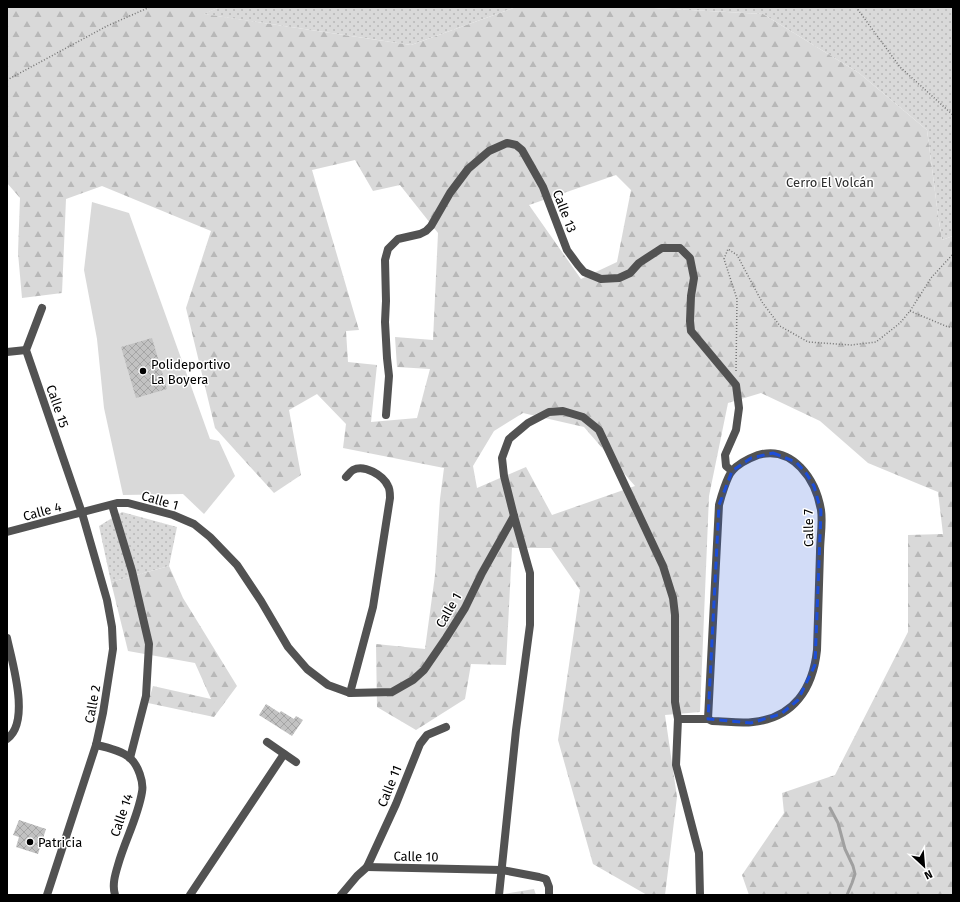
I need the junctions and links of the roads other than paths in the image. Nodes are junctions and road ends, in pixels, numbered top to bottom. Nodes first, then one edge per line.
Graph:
1 (42, 308) dead end
2 (26, 350) junction
3 (7, 352) edge
4 (386, 415) dead end
5 (732, 471) junction
6 (346, 477) dead end
7 (112, 505) junction
8 (82, 513) junction
9 (514, 516) junction
10 (7, 532) edge
11 (7, 638) edge
12 (350, 693) junction
13 (678, 719) junction
14 (708, 719) junction
15 (446, 727) dead end
16 (7, 739) edge
17 (267, 742) dead end
18 (96, 745) junction
19 (284, 754) junction
20 (130, 758) junction
21 (296, 762) dead end
22 (367, 867) junction
23 (502, 870) junction
24 (47, 895) edge
25 (115, 895) edge
26 (190, 895) edge
27 (341, 895) edge
28 (498, 895) edge
29 (549, 895) edge
30 (700, 895) edge

1 - 2 street
2 - 3 street
2 - 8 street, Calle 15
4 - 5 street, Calle 13
5 - 14 street
5 - 14 street, Calle 7
6 - 12 street
7 - 8 street, Calle 1
7 - 12 street, Calle 1
7 - 20 street
8 - 10 street, Calle 4
8 - 18 street, Calle 2
9 - 12 street, Calle 1
9 - 13 street
9 - 23 street
11 - 16 street
13 - 14 street, Calle 7
13 - 30 street
15 - 22 street, Calle 11
17 - 19 street
18 - 20 street
18 - 24 street, Calle 2
19 - 21 street
19 - 26 street
20 - 25 street, Calle 14
22 - 23 street, Calle 10
22 - 27 street
23 - 28 street
23 - 29 street, Calle 10

